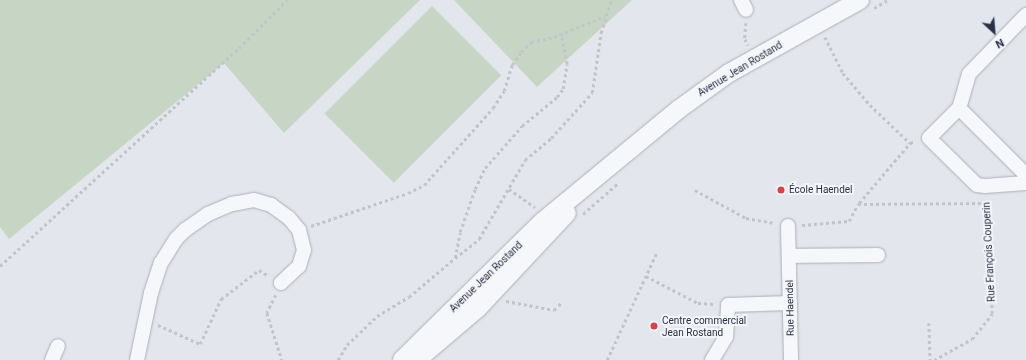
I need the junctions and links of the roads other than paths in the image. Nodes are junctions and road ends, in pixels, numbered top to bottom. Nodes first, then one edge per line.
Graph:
1 (865, 5) edge
2 (1026, 15) edge
3 (959, 108) junction
4 (616, 173) junction
5 (1026, 175) edge
6 (1026, 183) edge
7 (788, 226) road end
8 (878, 255) dead end
9 (789, 256) junction
10 (281, 283) road end
11 (790, 303) junction
12 (58, 346) dead end
13 (52, 360) edge
14 (137, 360) edge
15 (402, 360) edge
16 (417, 360) edge
17 (712, 360) edge
18 (791, 360) edge

1 - 4 street, Avenue Jean Rostand
2 - 3 street
3 - 5 street
3 - 6 street
4 - 15 street, Avenue Jean Rostand
4 - 16 street, Avenue Jean Rostand
7 - 9 street, Rue Haendel
8 - 9 street
9 - 11 street, Rue Haendel
10 - 14 street
11 - 17 street
11 - 18 street, Rue Haendel
12 - 13 street

